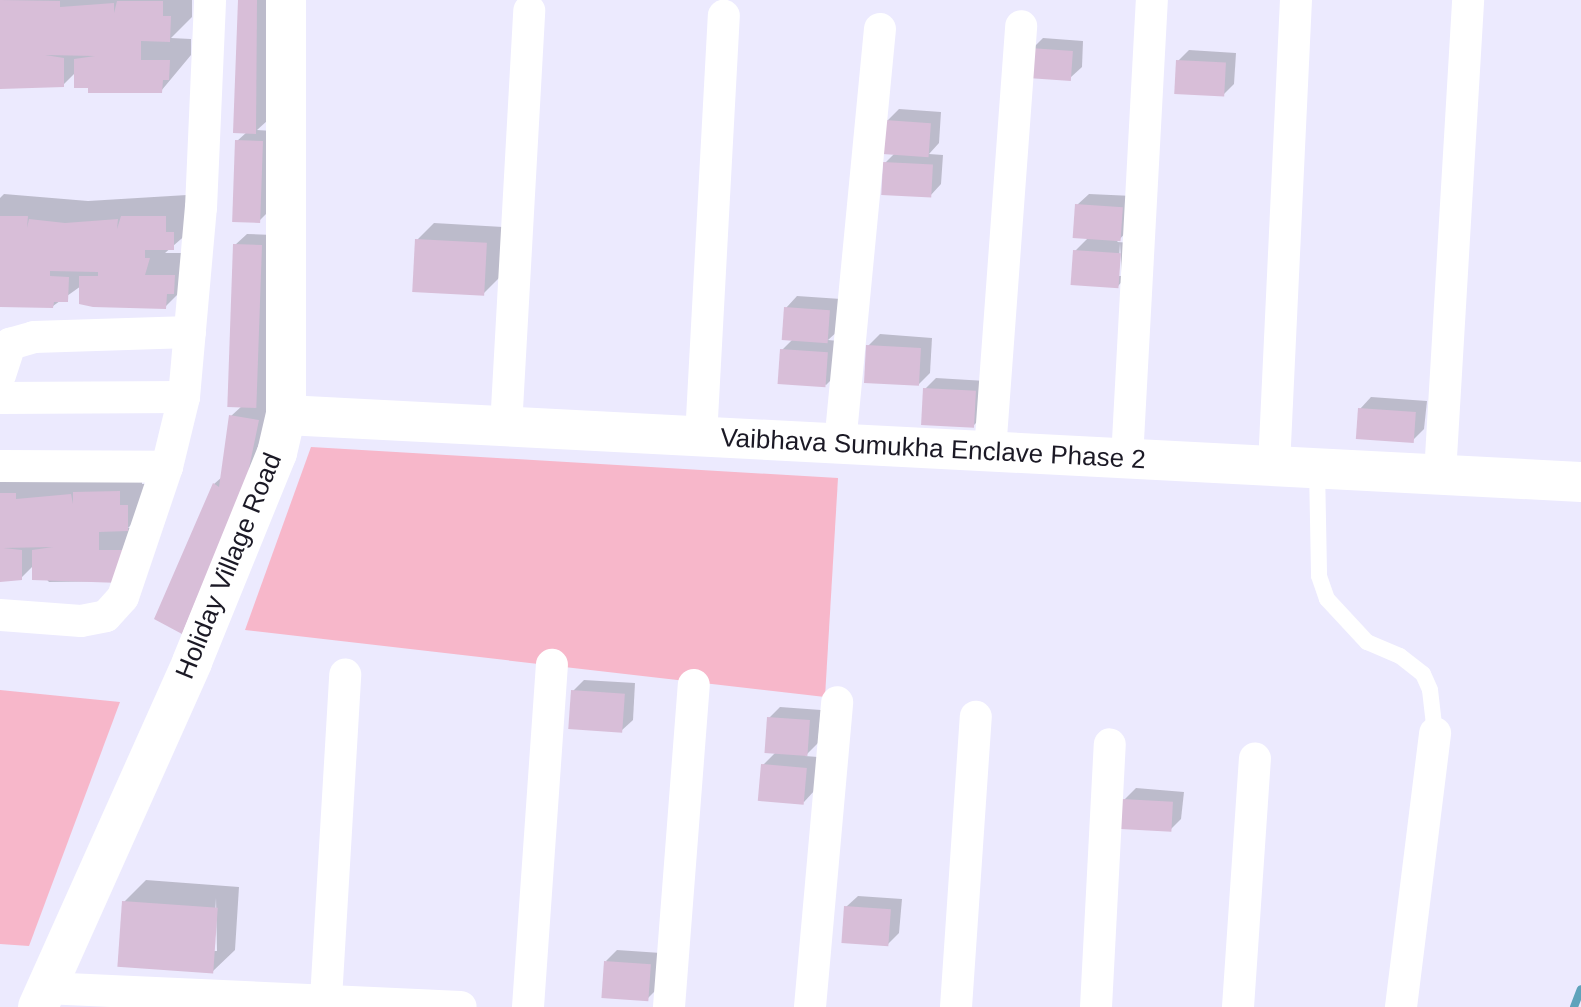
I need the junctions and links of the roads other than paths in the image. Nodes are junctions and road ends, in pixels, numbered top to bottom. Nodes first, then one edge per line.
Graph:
1 (210, 0) edge
2 (286, 0) edge
3 (1152, 0) edge
4 (1296, 0) edge
5 (1468, 0) edge
6 (529, 11) dead end
7 (724, 16) dead end
8 (1021, 26) dead end
9 (880, 29) dead end
10 (190, 332) junction
11 (0, 375) edge
12 (184, 397) junction
13 (0, 398) edge
14 (286, 415) junction
15 (506, 427) junction
16 (701, 437) junction
17 (840, 444) junction
18 (990, 451) junction
19 (1127, 459) junction
20 (0, 466) edge
21 (1274, 466) junction
22 (167, 467) junction
23 (1317, 468) junction
24 (1440, 474) junction
25 (1581, 482) edge
26 (0, 615) edge
27 (552, 665) dead end
28 (345, 675) dead end
29 (694, 685) dead end
30 (837, 702) dead end
31 (976, 717) dead end
32 (1435, 733) joint
33 (1110, 744) dead end
34 (1255, 759) dead end
35 (41, 997) edge
36 (326, 999) junction
37 (461, 1007) edge
38 (528, 1007) edge
39 (669, 1007) edge
40 (810, 1007) edge
41 (956, 1007) edge
42 (1096, 1007) edge
43 (1238, 1007) edge
44 (1401, 1007) edge

1 - 10 street
2 - 14 street, Holiday Village Road
3 - 19 street
4 - 21 street
5 - 24 street
6 - 15 street
7 - 16 street
8 - 18 street
9 - 17 street
10 - 11 street
10 - 12 street
12 - 13 street
12 - 22 street
14 - 15 street, Vaibhava Sumukha Enclave Phase 2
14 - 35 street, Holiday Village Road
15 - 16 street, Vaibhava Sumukha Enclave Phase 2
16 - 17 street, Vaibhava Sumukha Enclave Phase 2
17 - 18 street, Vaibhava Sumukha Enclave Phase 2
18 - 19 street, Vaibhava Sumukha Enclave Phase 2
19 - 21 street, Vaibhava Sumukha Enclave Phase 2
20 - 22 street
21 - 23 street, Vaibhava Sumukha Enclave Phase 2
22 - 26 street
23 - 24 street, Vaibhava Sumukha Enclave Phase 2
23 - 32 lane
24 - 25 street, Vaibhava Sumukha Enclave Phase 2
27 - 38 street
28 - 36 street
29 - 39 street
30 - 40 street
31 - 41 street
32 - 44 street
33 - 42 street
34 - 43 street
35 - 36 street
36 - 37 street

